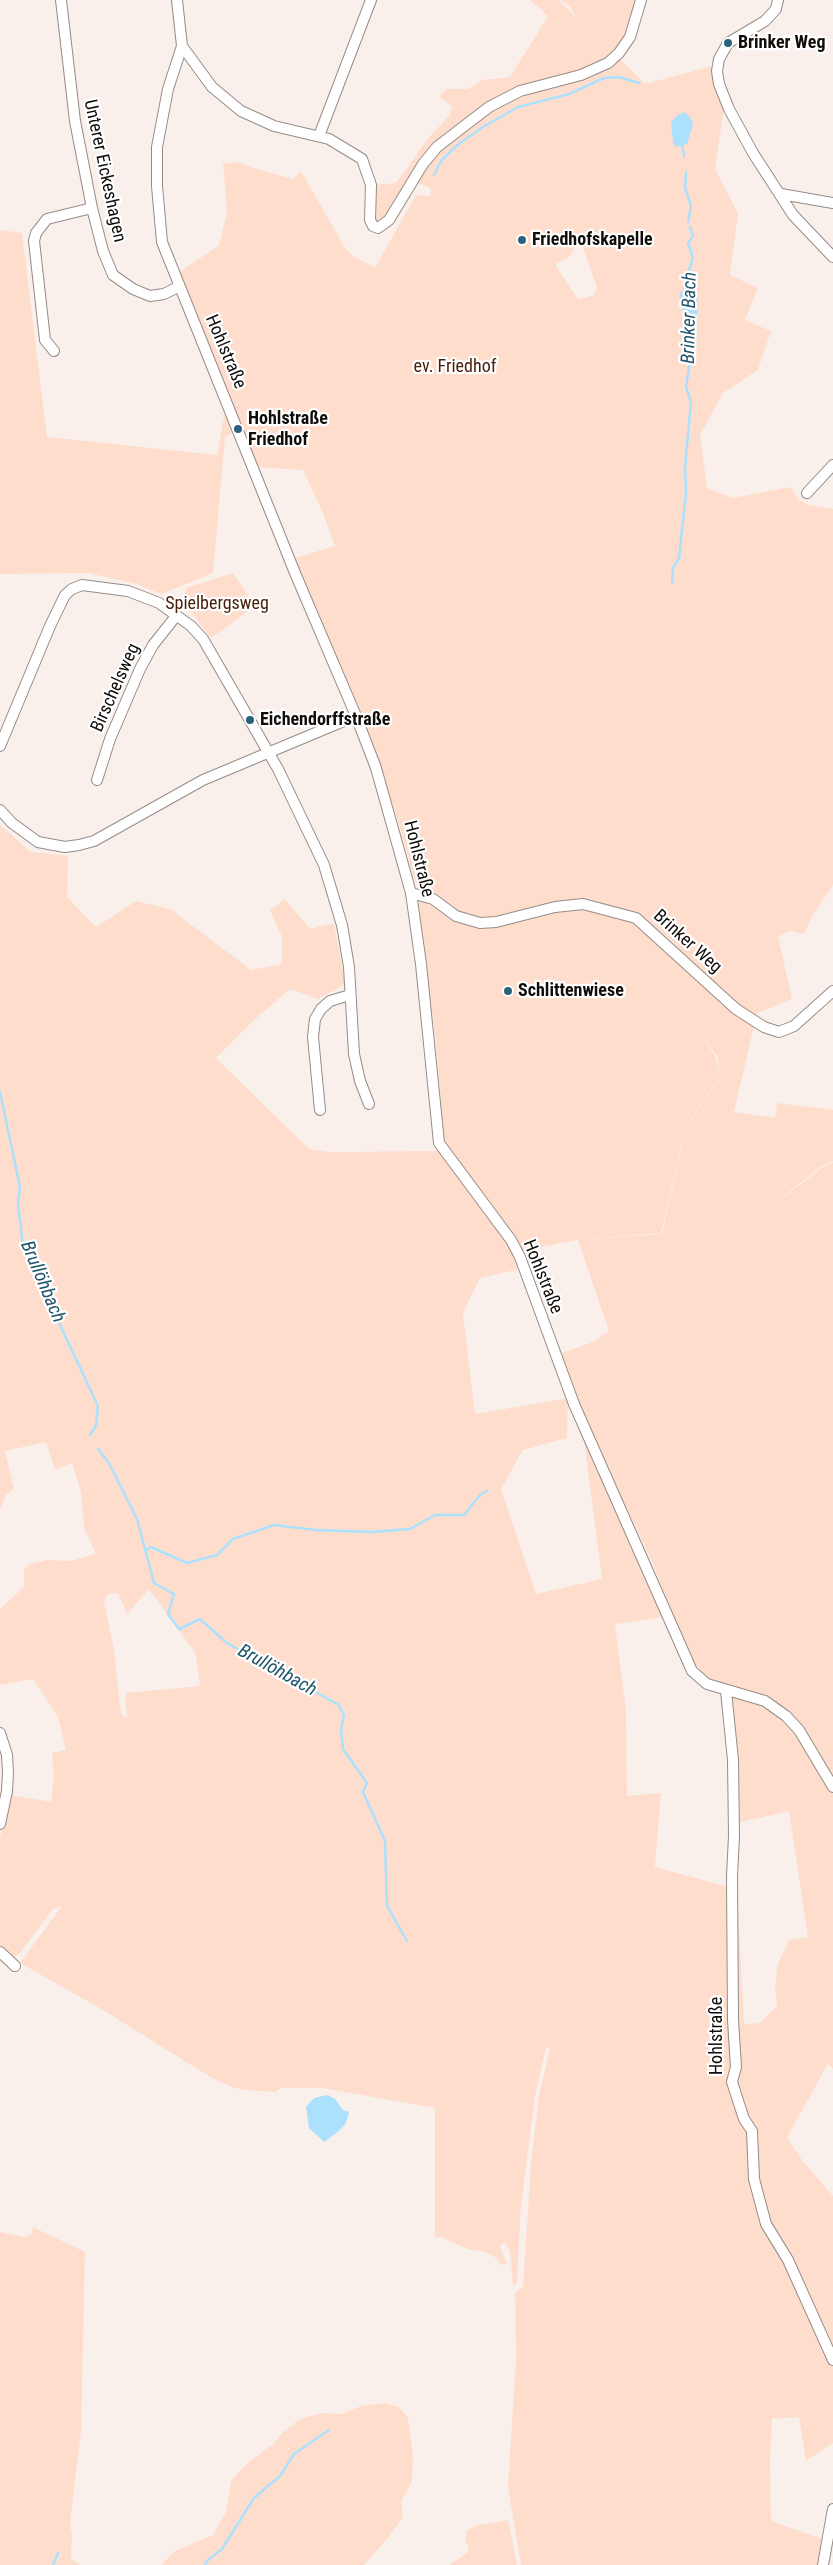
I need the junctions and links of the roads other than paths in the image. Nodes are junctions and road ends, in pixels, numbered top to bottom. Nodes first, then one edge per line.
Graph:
1 (61, 0) edge
2 (177, 0) edge
3 (371, 0) edge
4 (642, 0) edge
5 (778, 0) edge
6 (182, 46) junction
7 (319, 136) junction
8 (781, 194) junction
9 (833, 204) edge
10 (92, 208) junction
11 (833, 257) edge
12 (178, 287) junction
13 (54, 351) dead end
14 (833, 465) edge
15 (807, 493) dead end
16 (176, 616) junction
17 (356, 716) junction
18 (0, 746) edge
19 (268, 752) junction
20 (96, 780) dead end
21 (0, 810) edge
22 (411, 893) junction
23 (833, 991) edge
24 (350, 995) junction
25 (369, 1104) dead end
26 (320, 1110) dead end
27 (726, 1691) junction
28 (0, 1733) edge
29 (833, 1788) edge
30 (0, 1824) edge
31 (0, 1952) edge
32 (15, 1966) dead end
33 (833, 2360) edge
34 (833, 2509) edge
35 (823, 2565) edge

1 - 10 street, Unterer Eickeshagen
2 - 6 street, Hohlstraße
3 - 7 street
4 - 7 street
5 - 8 street
6 - 7 street
6 - 12 street, Hohlstraße
8 - 9 street
8 - 11 street
10 - 12 street, Unterer Eickeshagen
10 - 13 street
12 - 17 street, Hohlstraße
14 - 15 street
16 - 18 street
16 - 19 street
16 - 20 street, Birschelsweg
17 - 19 street
17 - 22 street, Hohlstraße
19 - 21 street
19 - 24 street
22 - 23 street, Brinker Weg
22 - 27 street, Hohlstraße
24 - 25 street
24 - 26 street
27 - 29 street, Hohlstraße
27 - 33 street, Hohlstraße
28 - 30 street
31 - 32 street
34 - 35 street

